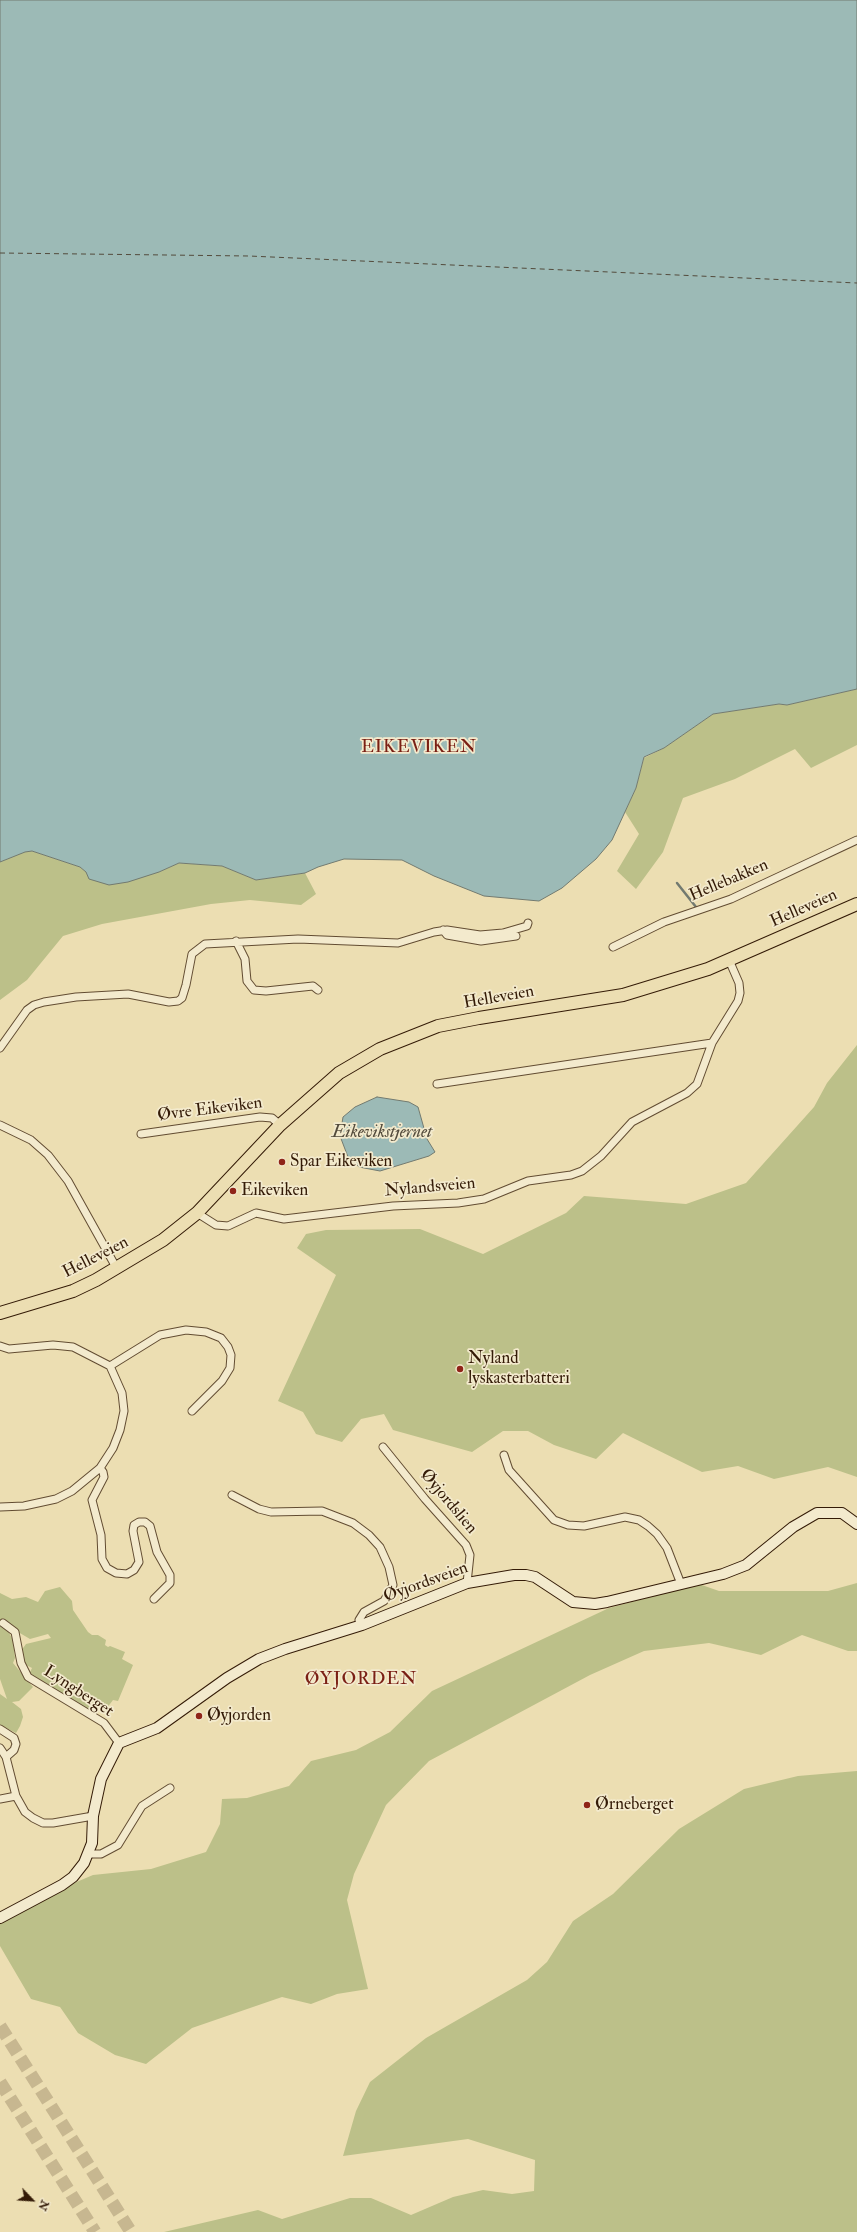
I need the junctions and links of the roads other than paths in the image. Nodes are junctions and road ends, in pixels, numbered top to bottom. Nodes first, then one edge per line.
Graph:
1 (857, 840) edge
2 (857, 904) edge
3 (528, 923) dead end
4 (444, 930) junction
5 (516, 936) dead end
6 (236, 941) junction
7 (613, 947) dead end
8 (729, 960) junction
9 (318, 990) dead end
10 (712, 1043) junction
11 (0, 1048) edge
12 (436, 1084) dead end
13 (0, 1125) edge
14 (280, 1125) junction
15 (141, 1134) dead end
16 (197, 1214) junction
17 (117, 1269) junction
18 (0, 1313) edge
19 (0, 1346) edge
20 (110, 1366) junction
21 (192, 1411) dead end
22 (382, 1447) dead end
23 (504, 1455) dead end
24 (100, 1468) junction
25 (232, 1495) dead end
26 (0, 1507) edge
27 (857, 1524) edge
28 (466, 1583) junction
29 (681, 1584) junction
30 (154, 1599) dead end
31 (3, 1624) dead end
32 (362, 1625) junction
33 (0, 1729) edge
34 (120, 1743) junction
35 (0, 1748) edge
36 (6, 1757) junction
37 (170, 1788) dead end
38 (16, 1796) junction
39 (0, 1800) edge
40 (93, 1816) junction
41 (88, 1854) junction
42 (0, 1918) edge

1 - 7 street, Hellebakken
2 - 8 main road, Helleveien
3 - 4 street
4 - 5 street
4 - 6 street
6 - 9 street
6 - 11 street
8 - 10 street, Nylandsveien
8 - 14 main road, Helleveien
10 - 12 street
10 - 16 street, Nylandsveien
13 - 17 street
14 - 15 street, Øvre Eikeviken
14 - 16 main road, Helleveien
16 - 17 main road, Helleveien
17 - 18 main road, Helleveien
19 - 20 street
20 - 21 street
20 - 24 street
22 - 28 street, Øyjordslien
23 - 29 street
24 - 26 street
24 - 30 street
25 - 32 street
27 - 29 street, Øyjordsveien
28 - 29 street, Øyjordsveien
28 - 32 street, Øyjordsveien
31 - 34 street, Lyngberget
32 - 34 street, Øyjordsveien
33 - 36 street
34 - 40 street
35 - 36 street
36 - 38 street
37 - 41 street
38 - 39 street
38 - 40 street
40 - 41 street
41 - 42 street

